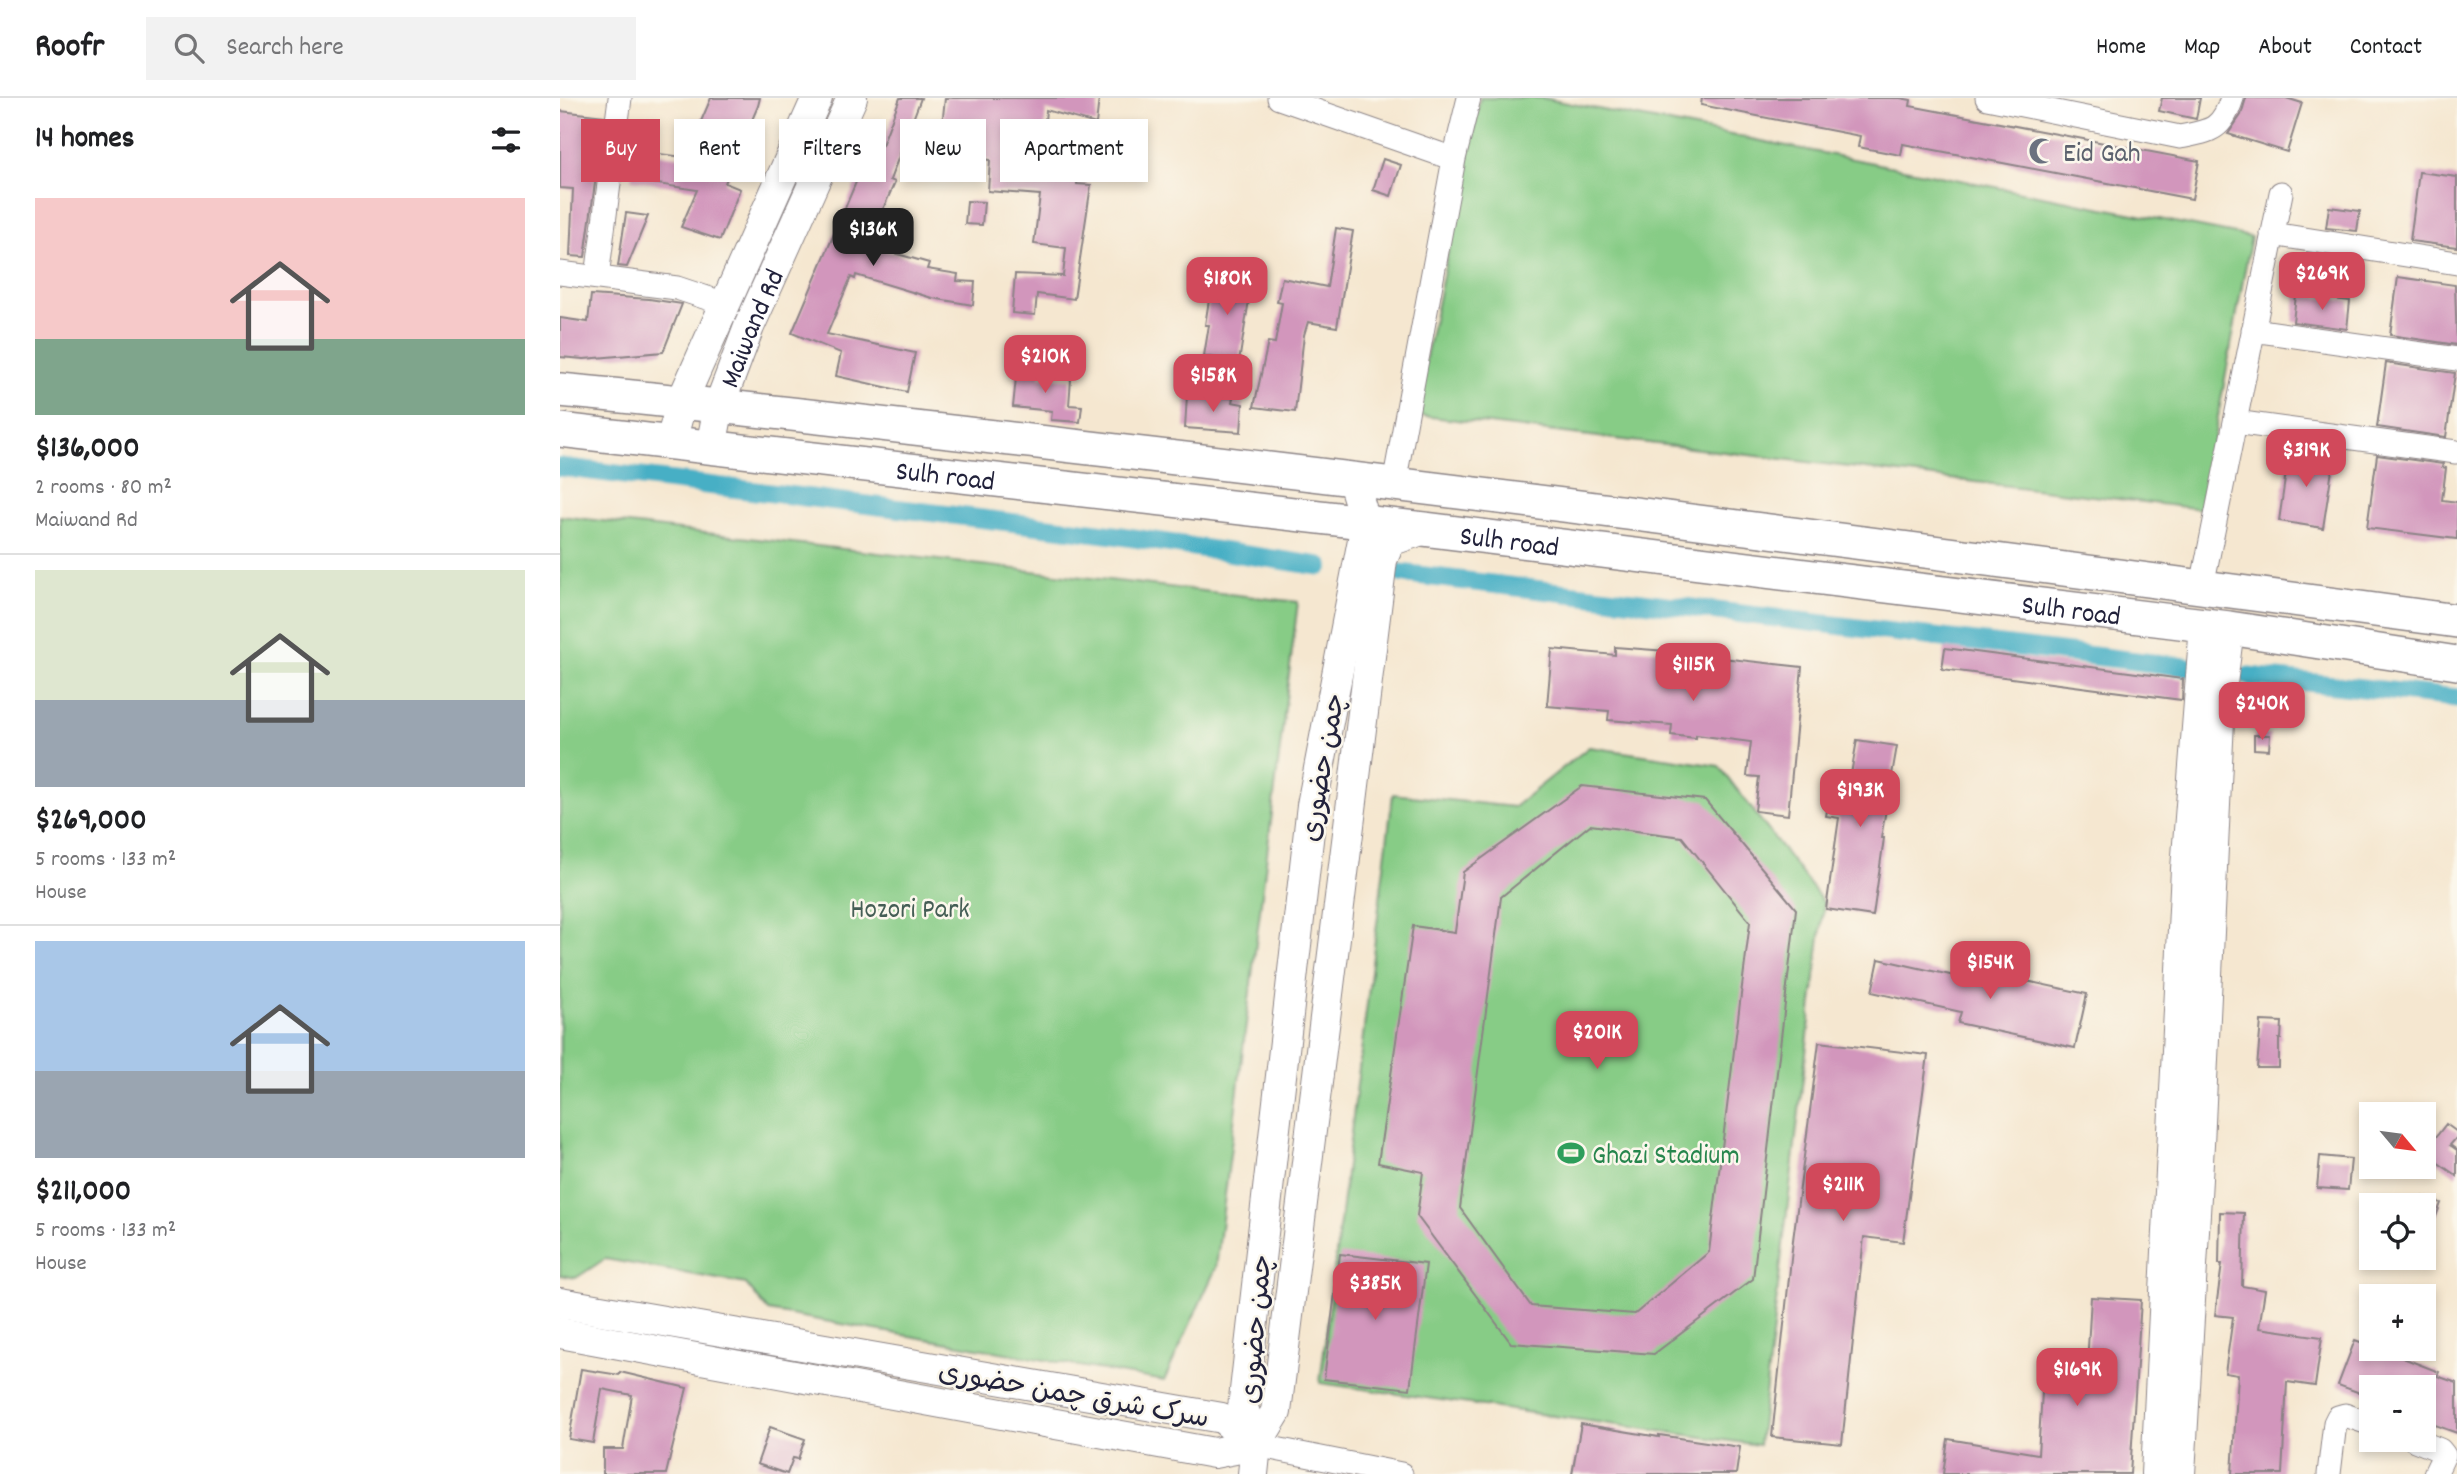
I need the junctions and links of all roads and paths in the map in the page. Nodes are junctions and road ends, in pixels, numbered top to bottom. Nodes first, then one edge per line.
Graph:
1 (620, 98) edge
2 (817, 98) edge
3 (852, 98) edge
4 (1279, 98) edge
5 (1469, 98) edge
6 (1987, 98) edge
7 (2232, 98) edge
8 (1454, 159) junction
9 (2281, 193) dead end
10 (2272, 234) junction
11 (2457, 263) edge
12 (560, 273) edge
13 (597, 277) junction
14 (725, 304) junction
15 (2253, 330) junction
16 (2457, 359) edge
17 (560, 390) edge
18 (682, 401) junction
19 (719, 406) junction
20 (2235, 422) junction
21 (560, 430) edge
22 (671, 441) junction
23 (711, 447) junction
24 (2456, 452) edge
25 (1352, 478) junction
26 (1394, 484) junction
27 (1560, 504) junction
28 (1366, 524) junction
29 (1424, 529) junction
30 (1575, 548) junction
31 (2202, 586) junction
32 (2457, 621) edge
33 (2217, 626) junction
34 (2457, 663) edge
35 (560, 1303) edge
36 (560, 1333) edge
37 (2359, 1420) edge
38 (2436, 1448) edge
39 (1254, 1460) edge
40 (1401, 1474) edge
41 (2156, 1474) edge
42 (2180, 1474) edge
43 (2329, 1474) edge
44 (2435, 1474) edge

1 - 13 street
2 - 14 main road, Maiwand Rd
3 - 19 main road, Maiwand Rd
4 - 8 street
5 - 8 street
6 - 7 street
8 - 26 street
9 - 10 street
10 - 11 street
10 - 15 street
12 - 13 street
13 - 14 street
14 - 18 main road, Maiwand Rd
15 - 16 street
15 - 20 street
17 - 18 highway, Sulh road
18 - 19 highway, Sulh road
18 - 22 main road, Maiwand Rd
19 - 23 main road, Maiwand Rd
19 - 25 highway, Sulh road
20 - 24 street
20 - 31 street
21 - 22 highway, Sulh road
22 - 23 highway, Sulh road
23 - 28 highway, Sulh road
25 - 26 highway, Sulh road
25 - 28 main road, چمن حضوری
26 - 27 highway, Sulh road
27 - 30 highway
27 - 31 highway, Sulh road
28 - 29 highway, Sulh road
28 - 39 main road, چمن حضوری
29 - 30 highway, Sulh road
29 - 39 main road, چمن حضوری
30 - 33 highway, Sulh road
31 - 32 highway, Sulh road
33 - 34 highway, Sulh road
33 - 41 main road
33 - 42 main road
35 - 39 main road, سرک شرق چمن حضوری
36 - 39 main road, سرک شرق چمن حضوری
37 - 43 street
38 - 44 street
39 - 40 street

